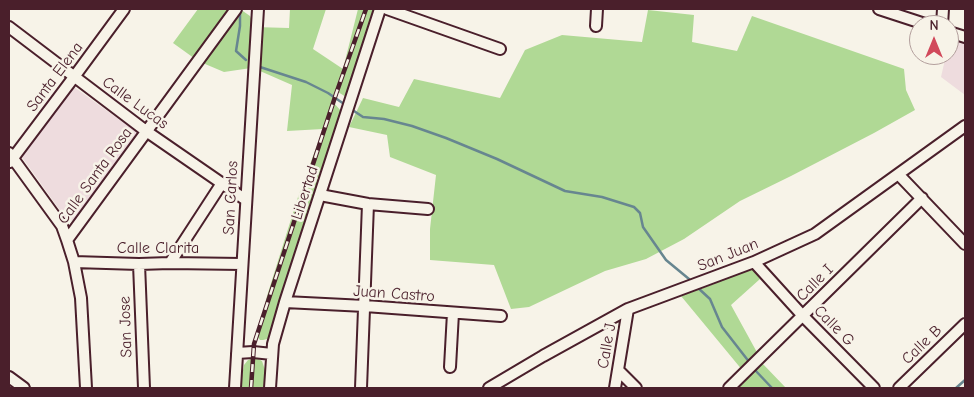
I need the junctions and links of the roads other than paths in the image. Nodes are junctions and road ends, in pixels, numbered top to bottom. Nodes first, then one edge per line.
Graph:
1 (124, 9) edge
2 (236, 9) edge
3 (254, 9) edge
4 (380, 9) edge
5 (387, 9) edge
6 (597, 9) edge
7 (879, 9) edge
8 (909, 19) edge
9 (596, 26) dead end
10 (9, 27) edge
11 (500, 48) dead end
12 (74, 77) junction
13 (965, 126) edge
14 (146, 130) junction
15 (10, 158) edge
16 (899, 175) junction
17 (222, 184) junction
18 (320, 195) junction
19 (922, 198) junction
20 (246, 200) junction
21 (368, 204) junction
22 (428, 210) dead end
23 (68, 240) junction
24 (965, 244) edge
25 (74, 262) junction
26 (754, 262) junction
27 (170, 263) junction
28 (139, 264) junction
29 (242, 264) junction
30 (285, 302) junction
31 (364, 306) junction
32 (628, 309) junction
33 (453, 313) junction
34 (501, 316) dead end
35 (803, 316) junction
36 (965, 324) edge
37 (237, 353) junction
38 (272, 354) junction
39 (450, 367) dead end
40 (618, 370) junction
41 (9, 377) edge
42 (24, 388) edge
43 (86, 388) edge
44 (144, 388) edge
45 (235, 388) edge
46 (270, 388) edge
47 (361, 388) edge
48 (489, 388) edge
49 (615, 388) edge
50 (636, 388) edge
51 (729, 388) edge
52 (874, 388) edge
53 (899, 388) edge

1 - 12 street, Santa Elena
2 - 14 street, Calle Santa Rosa
3 - 20 street, San Carlos
4 - 18 street, Libertad
5 - 11 street
6 - 9 street
7 - 8 street
10 - 12 street, Calle Lucas
12 - 14 street, Calle Lucas
12 - 15 street, Santa Elena
13 - 16 street, San Juan
14 - 17 street, Calle Lucas
14 - 23 street, Calle Santa Rosa
15 - 23 street
16 - 19 street
16 - 26 street, San Juan
17 - 20 street, Calle Lucas
17 - 27 street
18 - 21 street
18 - 30 street, Libertad
19 - 24 street
19 - 35 street, Calle I
20 - 29 street, San Carlos
21 - 22 street
21 - 31 street
23 - 25 street
25 - 28 street, Calle Clarita
25 - 43 street
26 - 32 street, San Juan
26 - 35 street, Calle G
27 - 28 street, Calle Clarita
27 - 29 street, Calle Clarita
28 - 44 street, San Jose
29 - 37 street, San Carlos
30 - 31 street, Juan Castro
30 - 38 street, Libertad
31 - 33 street, Juan Castro
31 - 47 street
32 - 40 street, Calle J
32 - 48 street, San Juan
33 - 34 street, Juan Castro
33 - 39 street
35 - 51 street, Calle I
35 - 52 street, Calle G
36 - 53 street, Calle B
37 - 38 street
37 - 45 street, San Carlos
38 - 46 street, Libertad
40 - 49 street, Calle J
40 - 50 street
41 - 42 street

